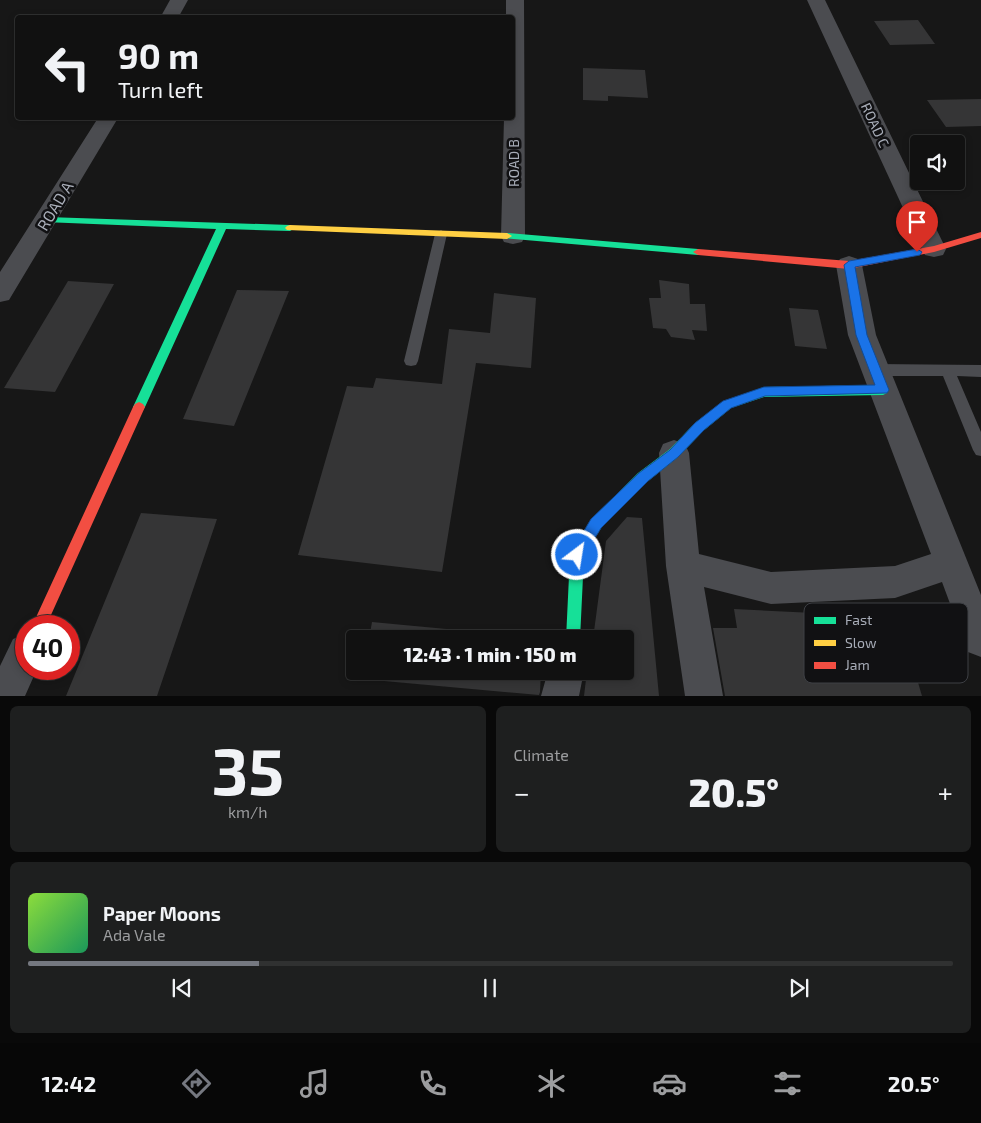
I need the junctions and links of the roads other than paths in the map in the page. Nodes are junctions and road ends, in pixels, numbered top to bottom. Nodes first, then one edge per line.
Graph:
1 (179, 0) edge
2 (515, 0) edge
3 (816, 0) edge
4 (171, 15) edge
5 (515, 15) edge
6 (107, 120) edge
7 (514, 120) edge
8 (46, 220) junction
9 (223, 225) junction
10 (441, 234) junction
11 (981, 235) edge
12 (513, 236) junction
13 (934, 249) junction
14 (849, 265) junction
15 (0, 293) edge
16 (411, 361) dead end
17 (948, 371) junction
18 (981, 371) edge
19 (879, 380) junction
20 (981, 450) edge
21 (674, 454) junction
22 (951, 563) junction
23 (684, 566) junction
24 (974, 602) edge
25 (44, 615) edge
26 (573, 630) edge
27 (981, 639) edge
28 (15, 675) edge
29 (564, 680) edge
30 (5, 696) edge
31 (560, 696) edge
32 (704, 696) edge

1 - 4 street
2 - 5 street, ROAD B
3 - 13 street, ROAD C
6 - 8 street, ROAD A
7 - 12 street, ROAD B
8 - 9 street
8 - 15 street, ROAD A
9 - 10 street
9 - 25 street
10 - 12 street
10 - 16 lane
11 - 13 street
12 - 14 street
13 - 14 street
14 - 19 street
17 - 18 lane
17 - 19 lane
17 - 20 lane
19 - 21 street
19 - 22 street
21 - 23 street
21 - 26 street
22 - 23 street
22 - 24 street
23 - 32 street
24 - 27 street
28 - 30 street
29 - 31 street

